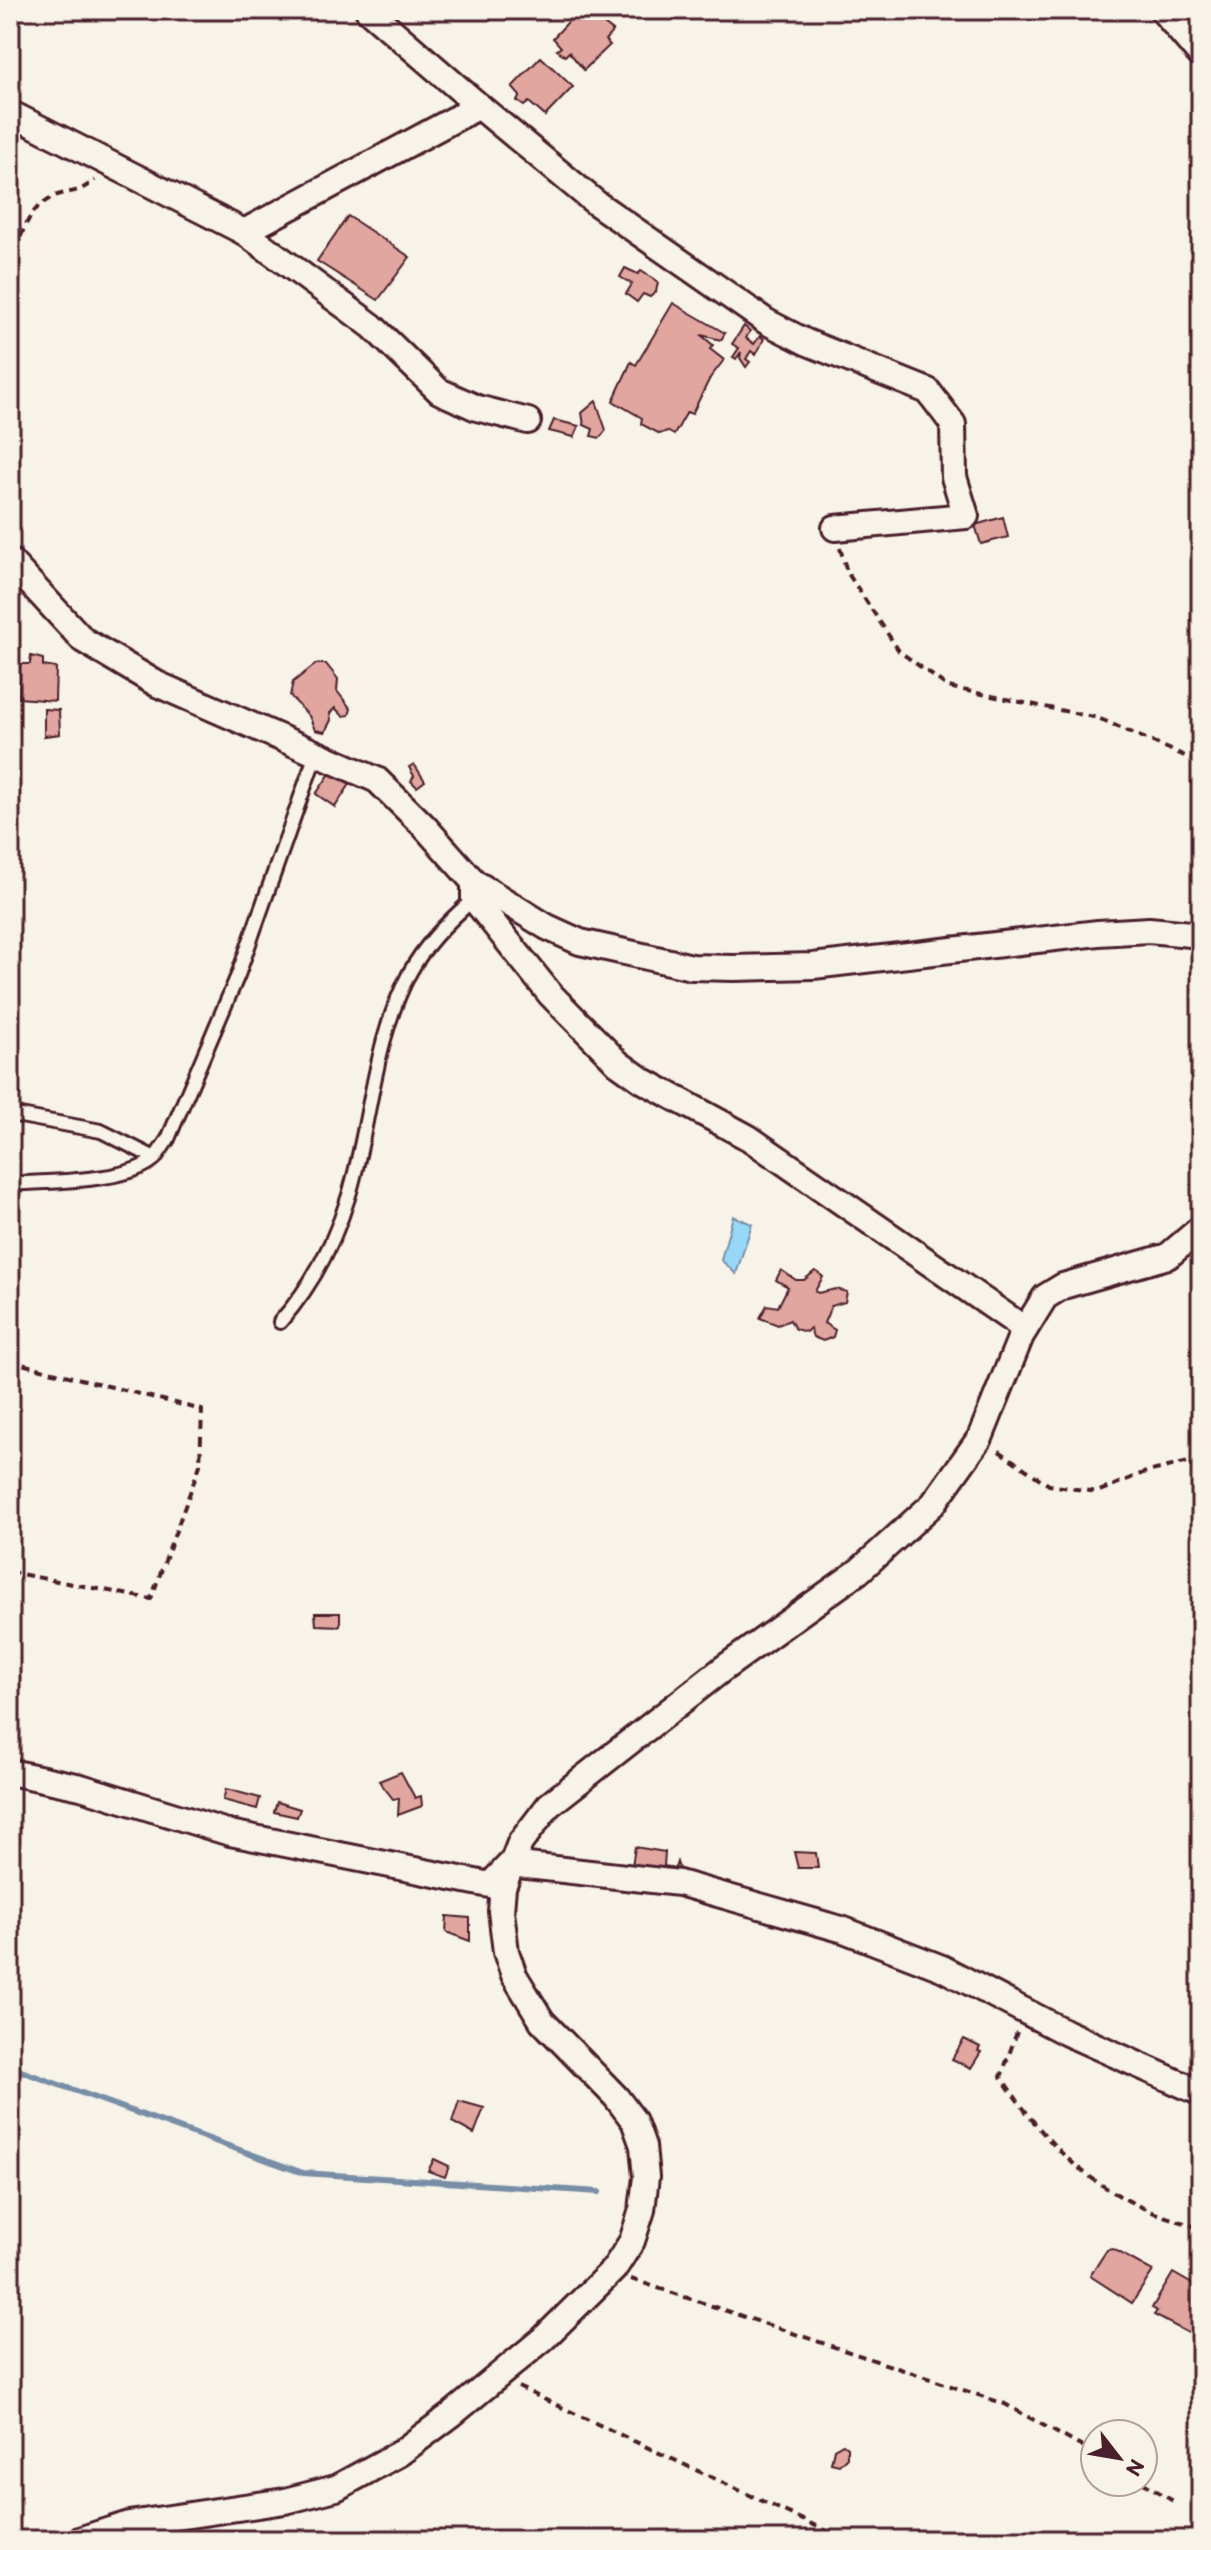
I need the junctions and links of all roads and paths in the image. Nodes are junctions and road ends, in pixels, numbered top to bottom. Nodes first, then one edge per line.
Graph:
1 (368, 10) edge
2 (1166, 10) edge
3 (1201, 51) edge
4 (479, 106) junction
5 (10, 113) edge
6 (112, 166) junction
7 (244, 232) junction
8 (10, 263) edge
9 (528, 421) dead end
10 (835, 528) joint
11 (10, 561) edge
12 (316, 754) junction
13 (1201, 763) edge
14 (474, 891) junction
15 (1201, 935) edge
16 (10, 1114) edge
17 (155, 1158) junction
18 (10, 1184) edge
19 (1201, 1228) edge
20 (280, 1322) dead end
21 (1025, 1329) junction
22 (10, 1361) edge
23 (980, 1438) junction
24 (1201, 1459) edge
25 (10, 1572) edge
26 (10, 1772) edge
27 (510, 1864) junction
28 (1023, 2011) junction
29 (1201, 2093) edge
30 (1201, 2229) edge
31 (614, 2269) junction
32 (501, 2374) junction
33 (1079, 2445) edge
34 (1159, 2492) edge
35 (1173, 2501) dead end
36 (83, 2539) edge
37 (846, 2540) edge

1 - 4 street
2 - 3 street
4 - 7 street
4 - 10 street
5 - 6 street
6 - 7 street
6 - 8 path
7 - 9 street
10 - 13 path
11 - 12 street
12 - 14 street
12 - 17 lane
14 - 15 street
14 - 20 lane
14 - 21 street
16 - 17 lane
17 - 18 lane
19 - 21 street
21 - 23 street
22 - 25 path
23 - 24 path
23 - 27 street
26 - 27 street
27 - 28 street
27 - 31 street
28 - 29 street
28 - 30 path
31 - 32 street
31 - 33 path
32 - 36 street
32 - 37 path
34 - 35 path

